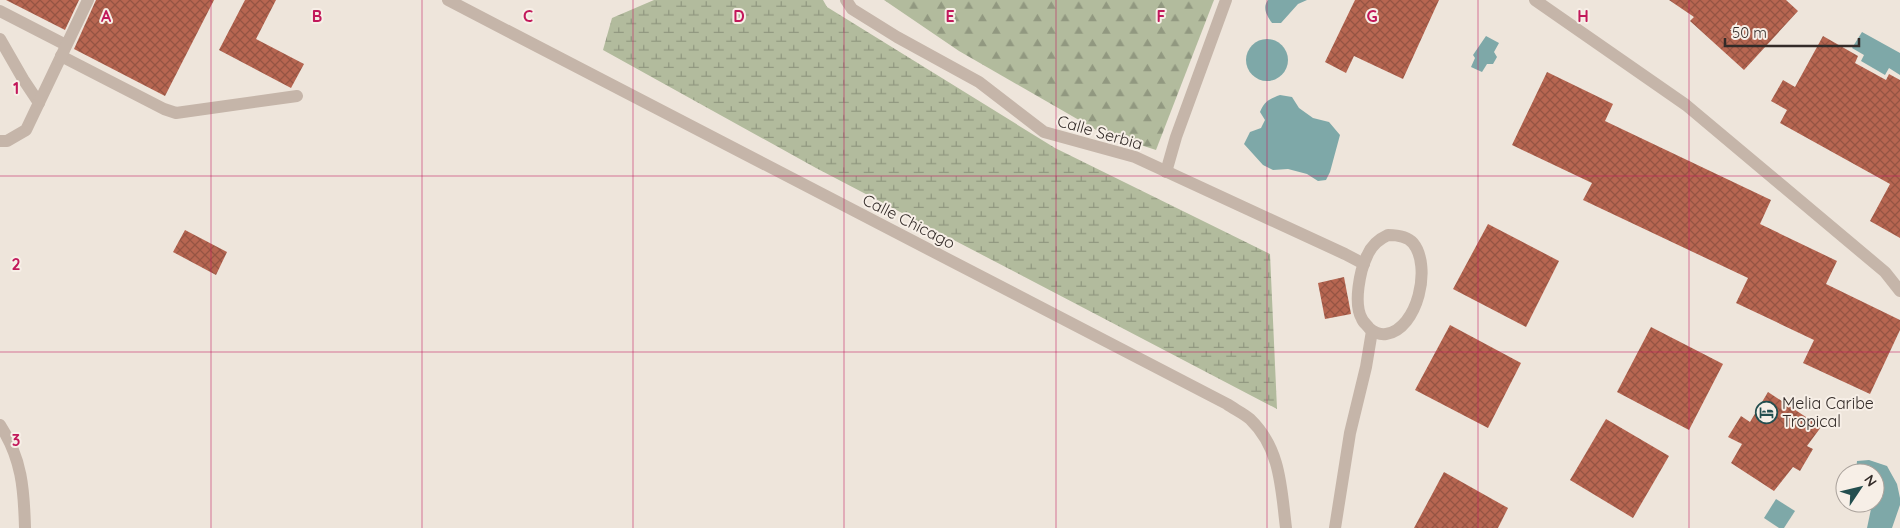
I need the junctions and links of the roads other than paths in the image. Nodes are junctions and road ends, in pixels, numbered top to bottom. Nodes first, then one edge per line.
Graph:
1 (88, 0) edge
2 (448, 0) edge
3 (846, 0) edge
4 (1226, 0) edge
5 (1535, 0) edge
6 (0, 11) edge
7 (0, 39) edge
8 (64, 50) junction
9 (297, 96) dead end
10 (39, 103) junction
11 (0, 141) edge
12 (1166, 172) junction
13 (1364, 264) junction
14 (1900, 291) edge
15 (1372, 331) junction
16 (0, 425) edge
17 (13, 449) junction
18 (0, 454) edge
19 (25, 528) edge
20 (1286, 528) edge
21 (1335, 528) edge

1 - 8 lane
2 - 20 lane, Calle Chicago
3 - 12 lane, Calle Serbia
4 - 12 lane
5 - 14 lane
6 - 8 lane
7 - 10 lane
8 - 9 lane
8 - 10 lane
10 - 11 lane
12 - 13 lane, Calle Serbia
13 - 15 lane
13 - 15 lane
15 - 21 lane
16 - 17 lane
17 - 18 lane
17 - 19 lane

